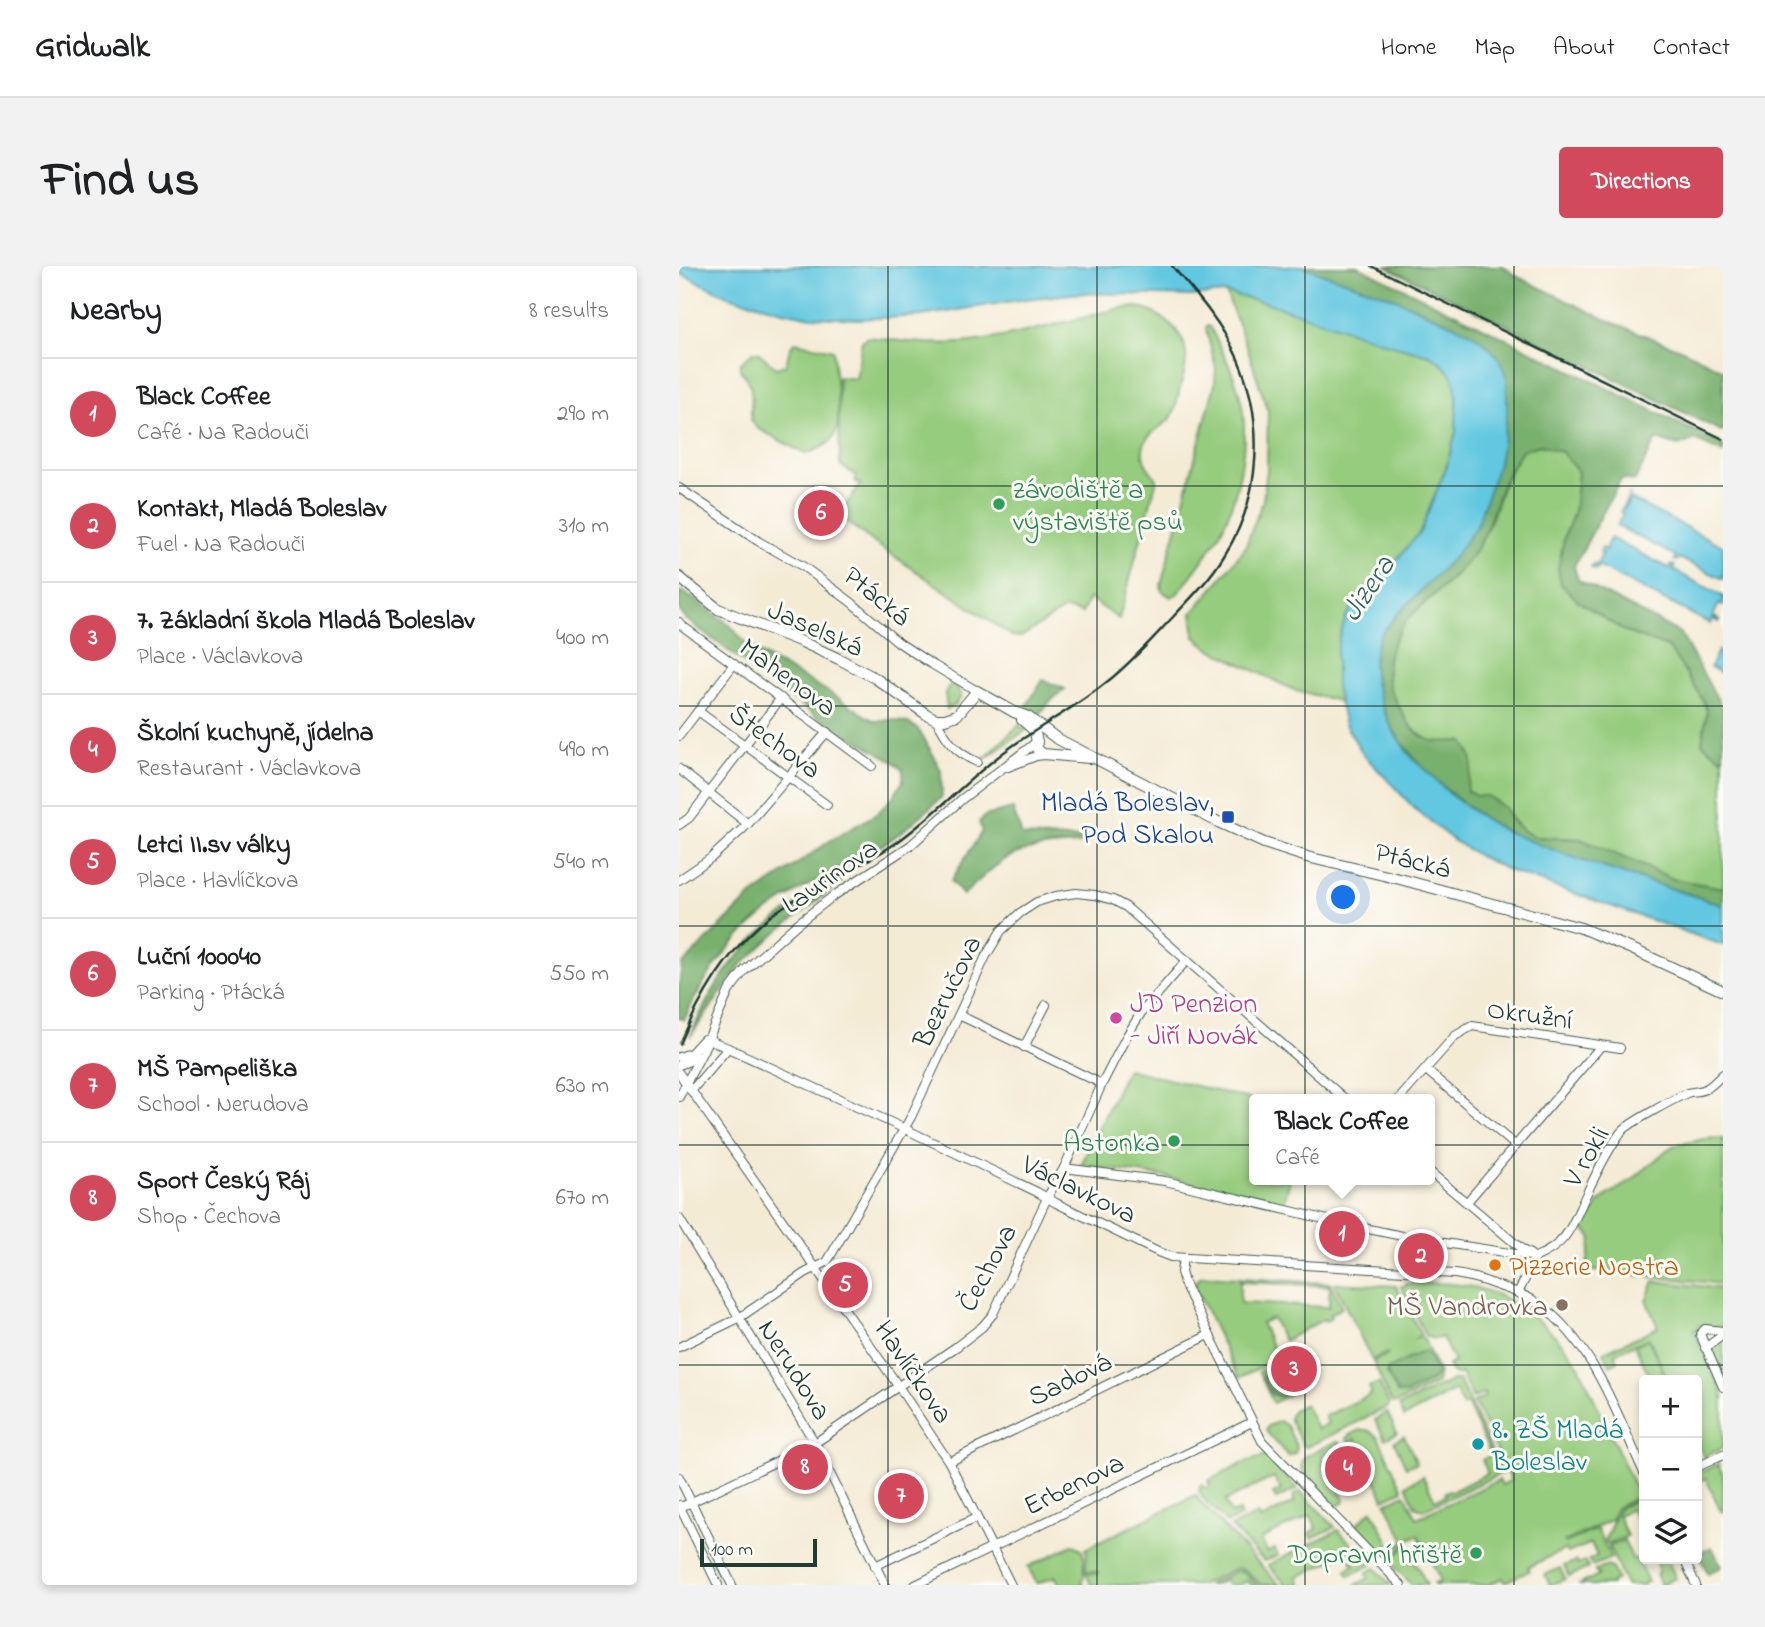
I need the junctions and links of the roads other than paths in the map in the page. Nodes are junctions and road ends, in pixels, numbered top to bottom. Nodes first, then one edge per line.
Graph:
1 (679, 488) edge
2 (679, 577) edge
3 (679, 622) edge
4 (734, 664) junction
5 (977, 691) junction
6 (781, 698) junction
7 (698, 711) junction
8 (1014, 712) junction
9 (936, 719) junction
10 (827, 732) junction
11 (679, 736) edge
12 (1056, 738) junction
13 (1038, 741) junction
14 (744, 745) junction
15 (1049, 755) junction
16 (1098, 759) junction
17 (977, 762) dead end
18 (872, 766) dead end
19 (679, 769) edge
20 (1002, 769) junction
21 (788, 778) junction
22 (709, 792) junction
23 (827, 806) dead end
24 (748, 824) junction
25 (679, 825) edge
26 (679, 880) edge
27 (1187, 960) junction
28 (1723, 992) edge
29 (1046, 1005) dead end
30 (959, 1015) junction
31 (712, 1028) junction
32 (708, 1039) junction
33 (1601, 1046) junction
34 (1024, 1047) junction
35 (728, 1048) junction
36 (1620, 1048) dead end
37 (703, 1051) junction
38 (681, 1056) edge
39 (679, 1065) edge
40 (1426, 1070) junction
41 (679, 1073) edge
42 (1723, 1074) edge
43 (1102, 1084) junction
44 (685, 1085) edge
45 (1339, 1094) edge
46 (1404, 1094) edge
47 (679, 1097) edge
48 (903, 1128) junction
49 (1516, 1146) junction
50 (1065, 1168) junction
51 (1435, 1175) edge
52 (1047, 1198) junction
53 (1467, 1202) junction
54 (679, 1218) edge
55 (1536, 1257) junction
56 (1183, 1258) junction
57 (814, 1268) junction
58 (1518, 1293) junction
59 (739, 1318) junction
60 (1723, 1333) edge
61 (1209, 1335) junction
62 (679, 1347) edge
63 (1706, 1348) junction
64 (898, 1386) junction
65 (1723, 1387) edge
66 (1252, 1422) junction
67 (815, 1443) junction
68 (1723, 1455) edge
69 (949, 1462) junction
70 (1639, 1462) edge
71 (1702, 1465) edge
72 (679, 1477) edge
73 (691, 1503) junction
74 (679, 1507) edge
75 (976, 1518) junction
76 (992, 1548) junction
77 (1686, 1564) edge
78 (875, 1566) junction
79 (730, 1581) edge
80 (717, 1583) edge
81 (885, 1585) edge
82 (915, 1585) edge
83 (1011, 1585) edge
84 (1401, 1585) edge
85 (1696, 1585) edge

1 - 5 street, Ptácká
2 - 9 street, Jaselská
3 - 4 street, Mahenova
4 - 6 street, Mahenova
4 - 7 street
5 - 8 street, Ptácká
5 - 9 street
6 - 10 street, Mahenova
6 - 14 street
7 - 11 street
7 - 14 street, Štechova
8 - 12 street, Ptácká
8 - 13 street, Ptácká
9 - 17 street, Jaselská
10 - 18 street, Mahenova
10 - 21 street
12 - 13 street
12 - 15 street
12 - 16 street, Ptácká
13 - 15 street
13 - 20 street, Laurinova
14 - 21 street, Štechova
14 - 22 street
15 - 16 street, Ptácká
15 - 20 street, Laurinova
16 - 28 street, Ptácká
19 - 22 street
20 - 31 street, Laurinova
21 - 23 street, Štechova
21 - 24 street
22 - 24 street
22 - 25 street
24 - 26 street
27 - 30 street, Bezručova
27 - 43 street, Čechova
27 - 45 street, Bezručova
29 - 34 street
30 - 34 street
30 - 48 street, Bezručova
31 - 32 street, Laurinova
31 - 38 street
32 - 35 street, Václavkova
32 - 37 street, Laurinova
33 - 36 street, Okružní
33 - 40 street, Okružní
33 - 49 street, Okružní
34 - 43 street
35 - 44 street
35 - 48 street, Václavkova
37 - 39 street
37 - 44 street, Laurinova
40 - 46 street, Okružní
40 - 49 street
41 - 44 street, Havlíčkova
42 - 55 street, V rokli
43 - 50 street, Čechova
44 - 47 street
44 - 57 street, Havlíčkova
48 - 52 street, Václavkova
48 - 57 street, Bezručova
49 - 53 street, Okružní
50 - 52 street, Čechova
50 - 55 street
51 - 53 street
52 - 56 street, Václavkova
52 - 64 street, Čechova
53 - 55 street
54 - 59 street, Nerudova
55 - 58 street
56 - 58 street, Václavkova
56 - 61 street
57 - 59 street, Bezručova
57 - 64 street, Havlíčkova
58 - 70 street, Václavkova
59 - 62 street, Bezručova
59 - 67 street, Nerudova
60 - 63 street
60 - 63 street
61 - 66 street
61 - 69 street, Sadová
63 - 65 street
64 - 67 street, Čechova
64 - 69 street, Havlíčkova
66 - 76 street, Erbenova
66 - 84 street
67 - 73 street, Čechova
67 - 78 street, Nerudova
68 - 71 street
69 - 75 street, Havlíčkova
72 - 73 street
73 - 74 street, Čechova
73 - 79 street
74 - 80 street
75 - 76 street, Havlíčkova
75 - 78 street
76 - 82 street, Erbenova
76 - 83 street, Havlíčkova
77 - 85 street
78 - 81 street, Nerudova
79 - 80 street

